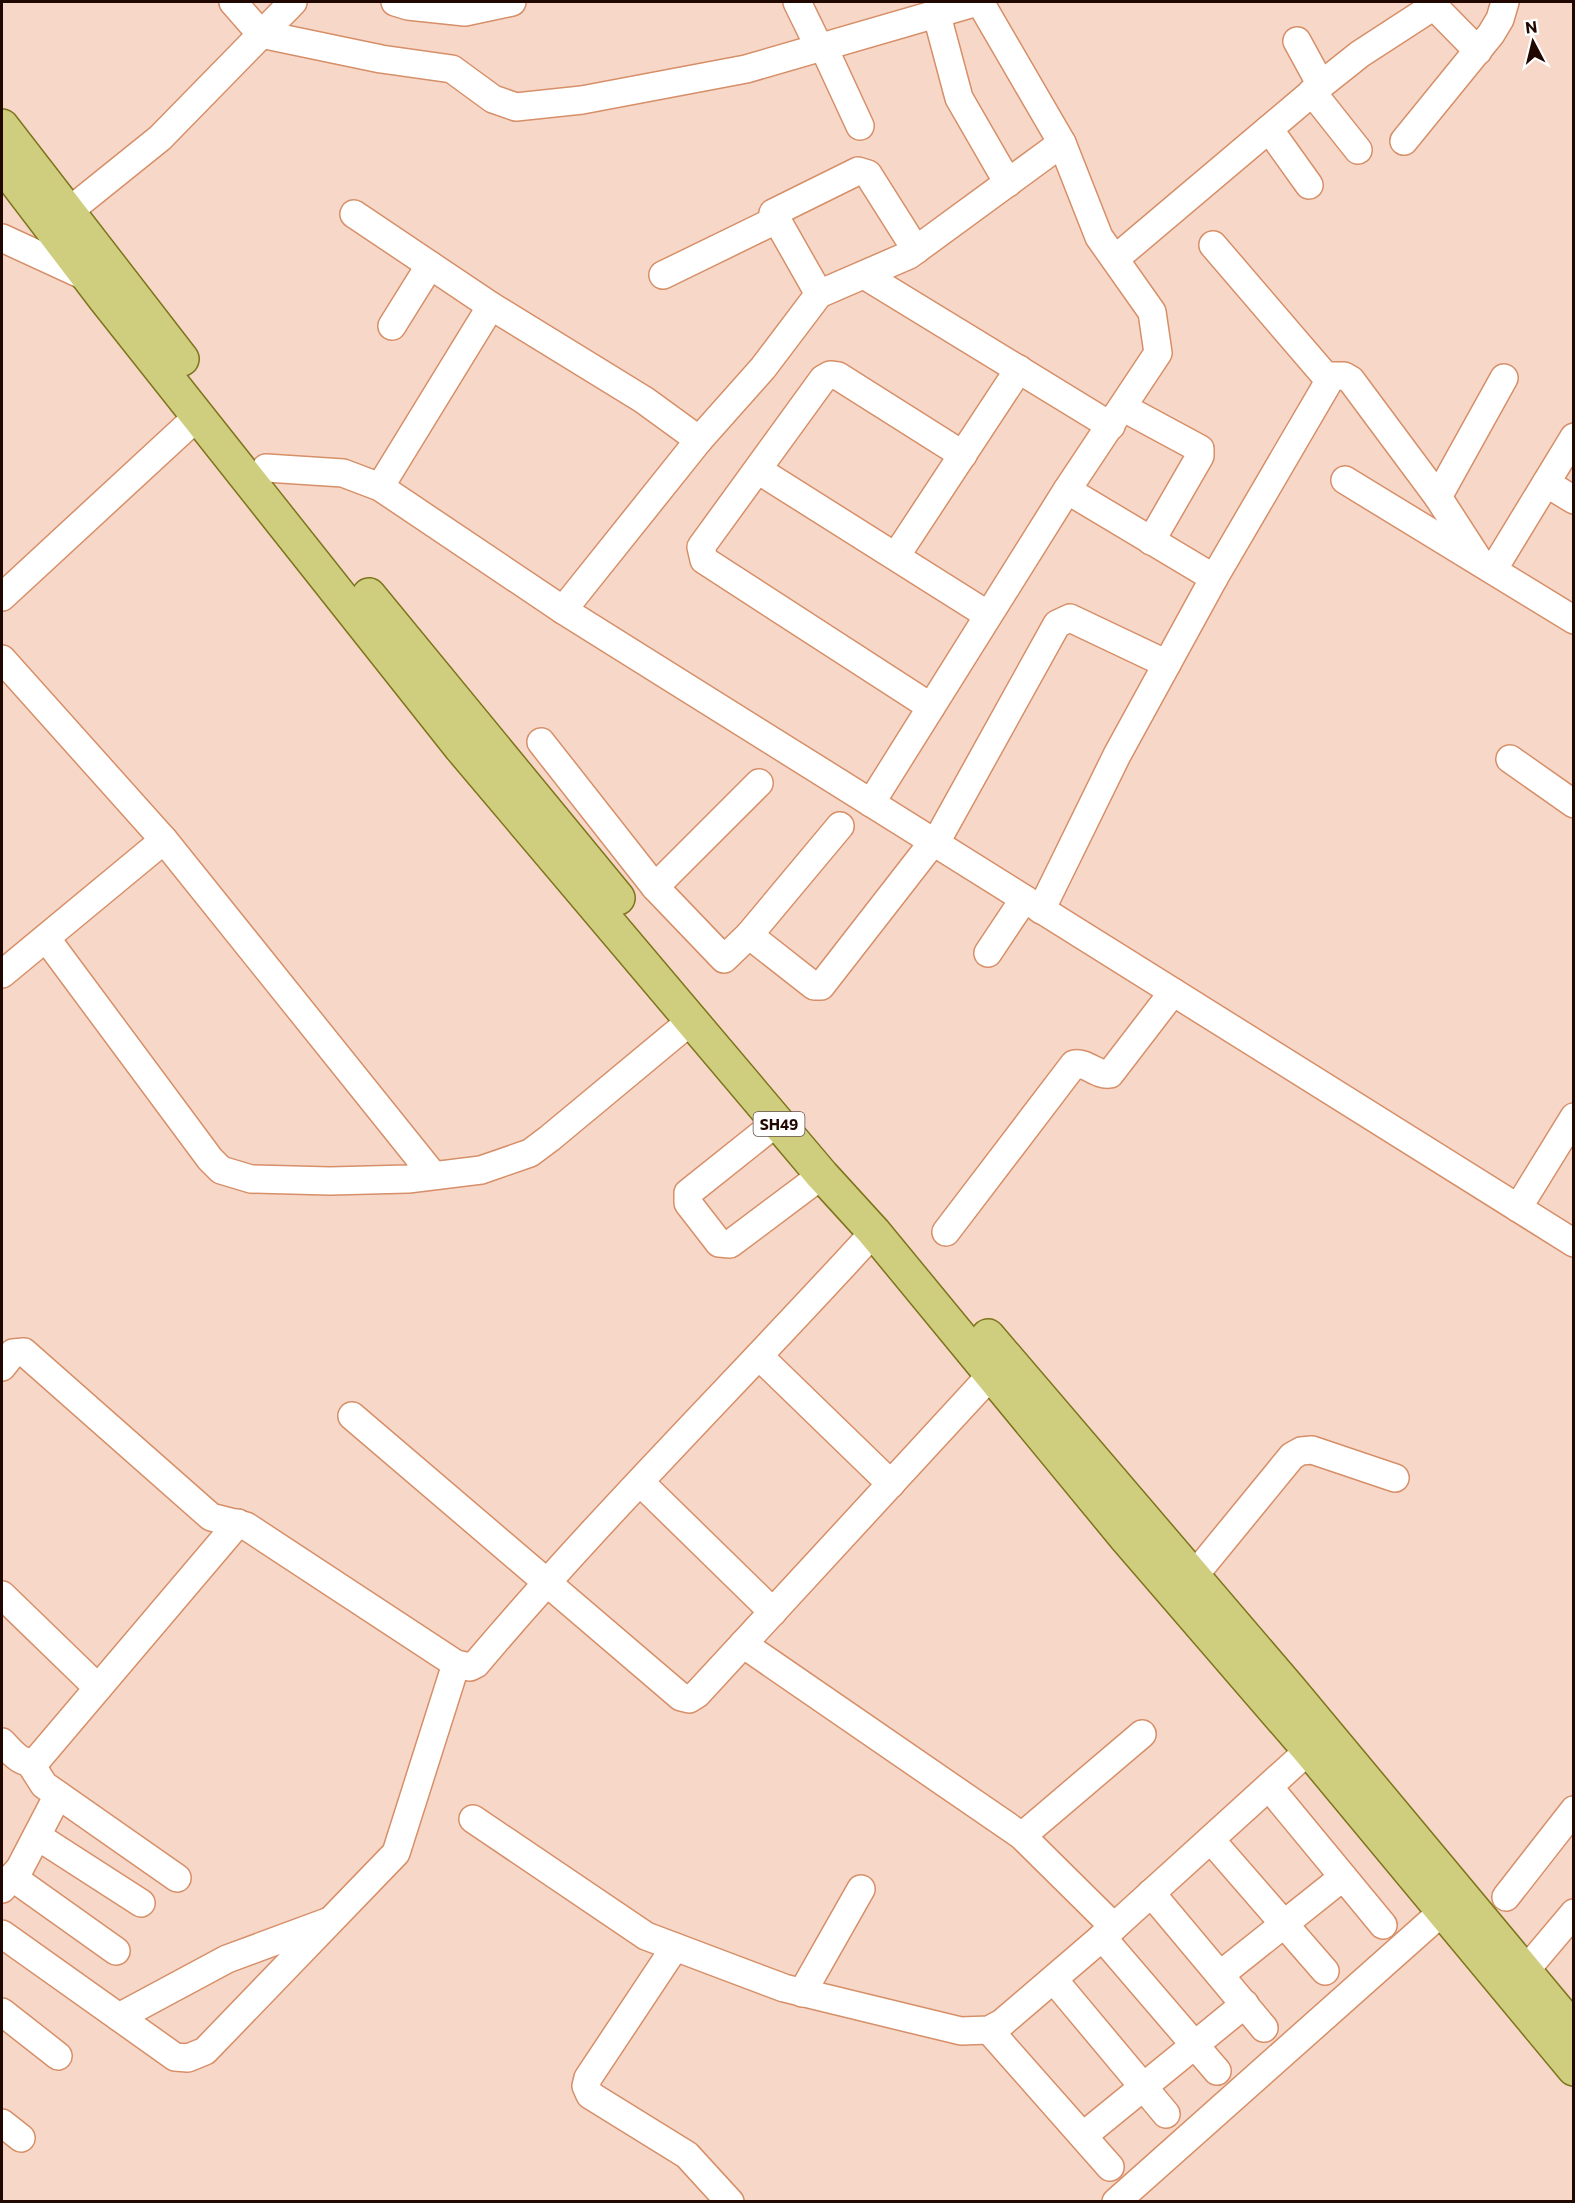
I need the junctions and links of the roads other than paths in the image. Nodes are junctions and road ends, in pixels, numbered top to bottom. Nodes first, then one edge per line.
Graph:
1 (233, 2) edge
2 (293, 2) edge
3 (395, 2) edge
4 (512, 2) edge
5 (797, 2) edge
6 (979, 2) edge
7 (1505, 2) edge
8 (1432, 4) edge
9 (482, 5) edge
10 (936, 12) junction
11 (261, 34) junction
12 (1297, 40) dead end
13 (821, 46) junction
14 (1478, 51) junction
15 (1316, 89) junction
16 (860, 126) dead end
17 (1269, 129) junction
18 (1404, 141) dead end
19 (1062, 143) junction
20 (4, 146) edge
21 (1358, 150) dead end
22 (1008, 183) junction
23 (1309, 185) dead end
24 (68, 212) junction
25 (354, 214) dead end
26 (776, 220) junction
27 (2, 238) edge
28 (1213, 245) dead end
29 (916, 250) junction
30 (1115, 259) junction
31 (430, 266) junction
32 (864, 274) junction
33 (663, 275) dead end
34 (89, 278) junction
35 (819, 294) junction
36 (491, 306) junction
37 (392, 326) dead end
38 (1019, 369) junction
39 (1504, 378) dead end
40 (1328, 379) junction
41 (199, 415) junction
42 (1117, 417) junction
43 (1574, 437) edge
44 (699, 440) junction
45 (963, 455) junction
46 (266, 468) junction
47 (758, 470) junction
48 (1345, 480) dead end
49 (1546, 483) junction
50 (380, 487) junction
51 (1067, 490) junction
52 (1438, 496) junction
53 (1574, 500) edge
54 (1151, 541) junction
55 (896, 556) junction
56 (1486, 566) junction
57 (1214, 578) junction
58 (2, 597) edge
59 (563, 610) junction
60 (988, 615) junction
61 (1574, 620) edge
62 (2, 660) edge
63 (1167, 664) junction
64 (931, 707) junction
65 (541, 742) dead end
66 (1510, 759) dead end
67 (759, 783) dead end
68 (871, 804) junction
69 (1574, 804) edge
70 (595, 813) junction
71 (840, 826) dead end
72 (164, 840) junction
73 (570, 840) junction
74 (934, 843) junction
75 (654, 887) junction
76 (1032, 905) junction
77 (749, 935) junction
78 (46, 938) junction
79 (988, 953) dead end
80 (2, 974) edge
81 (1173, 992) junction
82 (692, 1020) junction
83 (1574, 1117) edge
84 (777, 1122) junction
85 (433, 1175) junction
86 (822, 1175) junction
87 (1518, 1208) junction
88 (874, 1232) junction
89 (946, 1233) dead end
90 (1574, 1243) edge
91 (760, 1356) junction
92 (2, 1367) edge
93 (991, 1375) junction
94 (352, 1416) dead end
95 (1395, 1478) dead end
96 (640, 1482) junction
97 (891, 1484) junction
98 (238, 1523) junction
99 (1192, 1577) junction
100 (545, 1582) junction
101 (2, 1595) edge
102 (772, 1612) junction
103 (742, 1644) junction
104 (456, 1664) junction
105 (98, 1688) junction
106 (1142, 1734) dead end
107 (2, 1742) edge
108 (1309, 1749) junction
109 (30, 1763) junction
110 (1269, 1787) junction
111 (58, 1795) junction
112 (1574, 1810) edge
113 (473, 1820) dead end
114 (37, 1836) junction
115 (1022, 1836) junction
116 (1211, 1840) junction
117 (1343, 1877) junction
118 (177, 1878) dead end
119 (6, 1881) edge
120 (861, 1889) dead end
121 (1151, 1893) junction
122 (1506, 1897) dead end
123 (141, 1903) dead end
124 (1443, 1911) junction
125 (1574, 1912) edge
126 (334, 1919) junction
127 (1284, 1924) junction
128 (1383, 1925) dead end
129 (1108, 1932) junction
130 (2, 1934) edge
131 (675, 1947) junction
132 (116, 1951) dead end
133 (1325, 1971) dead end
134 (1525, 1971) junction
135 (1220, 1975) junction
136 (1054, 1980) junction
137 (802, 1993) junction
138 (1245, 2004) junction
139 (2, 2012) edge
140 (119, 2017) junction
141 (1264, 2028) dead end
142 (989, 2030) junction
143 (1574, 2030) edge
144 (1195, 2044) junction
145 (58, 2055) dead end
146 (1574, 2069) edge
147 (1217, 2071) dead end
148 (1143, 2086) junction
149 (1166, 2115) dead end
150 (1083, 2136) junction
151 (1110, 2167) dead end
152 (730, 2202) edge
153 (1116, 2202) edge

1 - 11 street
2 - 11 street
3 - 9 street
4 - 9 street
5 - 13 street
6 - 10 street
6 - 19 street
7 - 14 street
8 - 14 street
8 - 15 street
10 - 13 street
10 - 22 street
11 - 13 street
11 - 24 street
12 - 15 street
13 - 16 street
14 - 18 street
15 - 17 street
15 - 21 street
17 - 23 street
17 - 30 street
19 - 22 street
19 - 30 street
20 - 24 main road, SH49
20 - 34 main road, SH49
22 - 29 street
24 - 46 main road, SH49
25 - 31 street
26 - 29 street
26 - 33 street
26 - 35 street
27 - 34 street
28 - 40 street
29 - 32 street
30 - 42 street
31 - 36 street
31 - 37 street
32 - 35 street
32 - 38 street
34 - 41 main road, SH49
35 - 44 street
36 - 44 street
36 - 50 street
38 - 42 street
38 - 45 street
39 - 52 street
40 - 52 street
40 - 57 street
41 - 58 street
41 - 82 main road, SH49
42 - 51 street
42 - 54 street
43 - 49 street
44 - 59 street
45 - 47 street
45 - 55 street
46 - 50 street
46 - 73 main road, SH49
47 - 55 street
47 - 64 street
48 - 56 street
49 - 53 street
49 - 56 street
50 - 59 street
51 - 54 street
51 - 60 street
52 - 56 street
54 - 57 street
55 - 60 street
56 - 61 street
57 - 63 street
59 - 68 street
60 - 64 street
62 - 72 street
63 - 74 street
63 - 76 street
64 - 68 street
65 - 70 street
66 - 69 street
67 - 75 street
68 - 74 street
70 - 73 street
70 - 75 street
71 - 77 street
72 - 78 street
72 - 85 street
73 - 99 main road, SH49
74 - 76 street
74 - 77 street
75 - 77 street
76 - 79 street
76 - 81 street
78 - 80 street
78 - 85 street
81 - 87 street
81 - 89 street
82 - 84 main road, SH49
82 - 85 street
83 - 87 street
84 - 86 main road, SH49
84 - 86 street
86 - 88 main road, SH49
87 - 90 street
88 - 91 street
88 - 93 main road, SH49
91 - 96 street
91 - 97 street
92 - 98 street
93 - 97 street
93 - 108 main road, SH49
94 - 100 street
95 - 99 street
96 - 100 street
96 - 102 street
97 - 102 street
98 - 104 street
98 - 105 street
99 - 134 main road, SH49
100 - 103 street
100 - 104 street
101 - 105 street
102 - 103 street
103 - 115 street
104 - 126 street
105 - 109 street
106 - 115 street
107 - 109 street
108 - 110 street
108 - 124 main road, SH49
109 - 111 street
110 - 116 street
110 - 117 street
111 - 114 street
111 - 118 street
112 - 122 street
113 - 131 street
114 - 119 street
114 - 123 street
115 - 129 street
116 - 121 street
116 - 127 street
117 - 127 street
117 - 128 street
119 - 132 street
120 - 137 street
121 - 129 street
121 - 135 street
124 - 146 main road, SH49
124 - 153 street
125 - 134 street
126 - 140 street
126 - 140 street
127 - 133 street
127 - 135 street
129 - 136 street
129 - 144 street
130 - 140 street
131 - 137 street
131 - 152 street
134 - 143 main road, SH49
135 - 138 street
136 - 142 street
136 - 148 street
137 - 142 street
138 - 141 street
138 - 144 street
139 - 145 street
142 - 150 street
144 - 147 street
144 - 148 street
148 - 149 street
148 - 150 street
150 - 151 street

